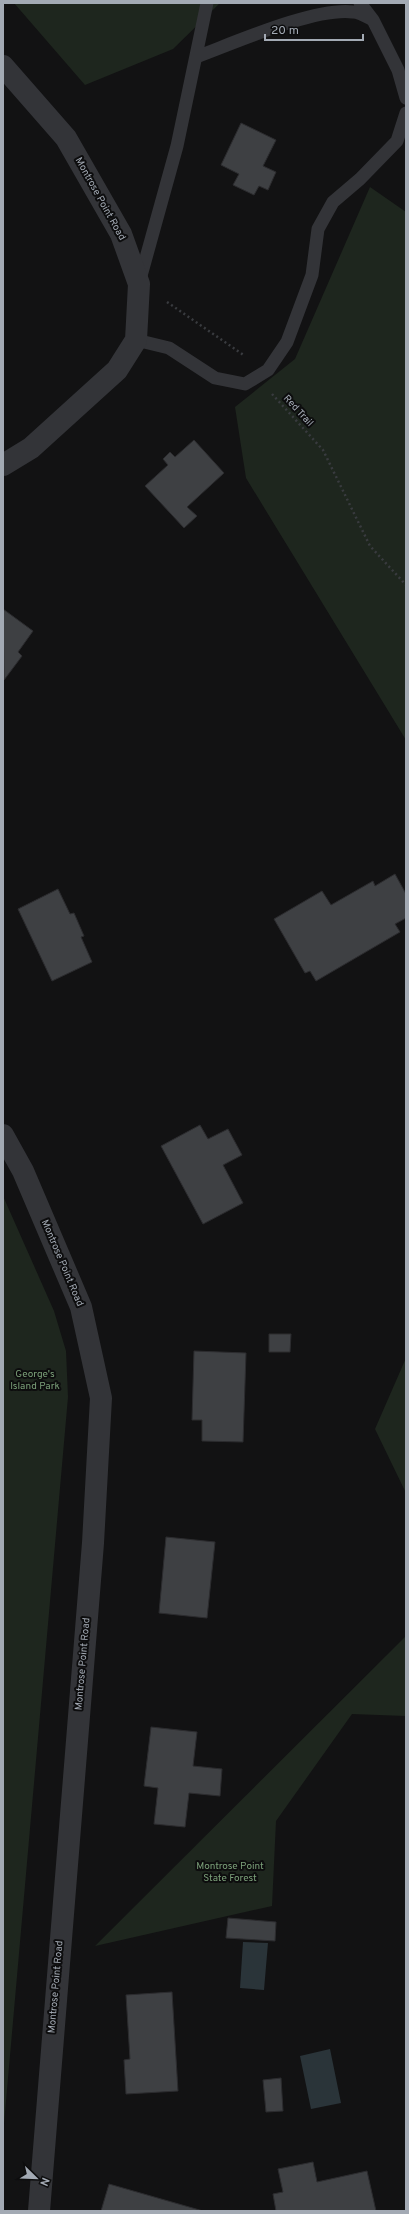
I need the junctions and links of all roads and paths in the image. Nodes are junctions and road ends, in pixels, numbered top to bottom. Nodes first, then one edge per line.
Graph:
1 (206, 3) edge
2 (360, 3) edge
3 (373, 20) junction
4 (196, 57) junction
5 (3, 66) edge
6 (406, 98) edge
7 (406, 113) edge
8 (139, 284) junction
9 (136, 340) junction
10 (259, 376) junction
11 (3, 465) edge
12 (406, 585) edge
13 (3, 1135) edge
14 (39, 2211) edge

1 - 4 lane
2 - 3 lane
3 - 4 lane
3 - 6 lane
4 - 8 lane
5 - 8 street, Montrose Point Road
7 - 10 lane
8 - 9 street, Montrose Point Road
8 - 10 path, Red Trail
9 - 10 lane
9 - 11 street, Montrose Point Road
10 - 12 path, Red Trail
13 - 14 street, Montrose Point Road

